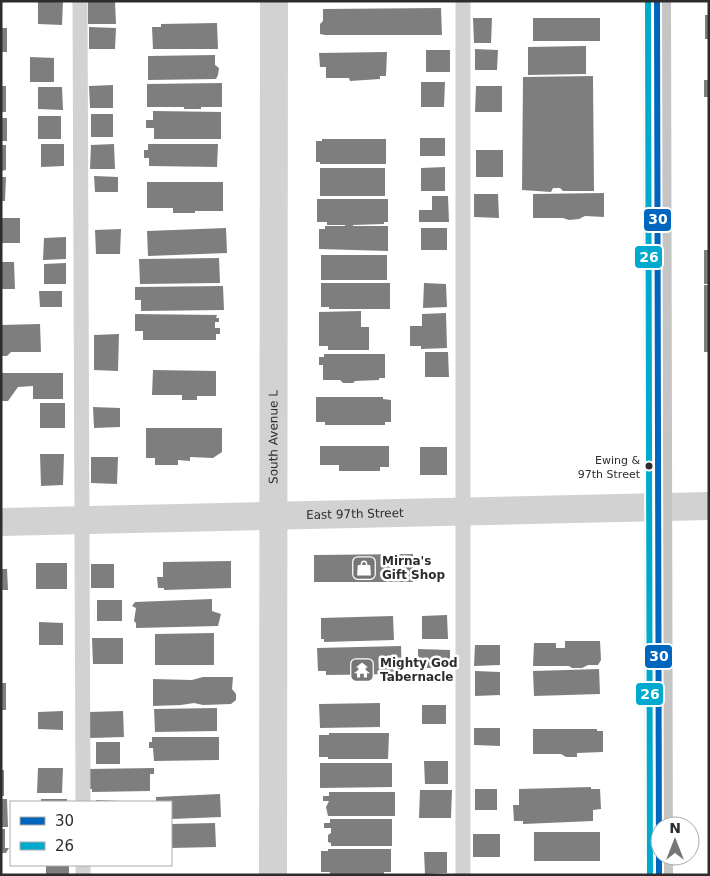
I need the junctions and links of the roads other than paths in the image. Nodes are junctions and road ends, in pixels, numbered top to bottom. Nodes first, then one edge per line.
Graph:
1 (80, 1) edge
2 (274, 1) edge
3 (463, 1) edge
4 (657, 1) edge
5 (709, 506) edge
6 (659, 507) junction
7 (463, 512) junction
8 (274, 516) junction
9 (82, 520) junction
10 (1, 522) edge
11 (82, 801) edge
12 (273, 875) edge
13 (463, 875) edge
14 (659, 875) edge

1 - 9 lane
2 - 8 street, South Avenue L
3 - 7 lane
4 - 6 main road
5 - 6 street, East 97th Street
6 - 7 street, East 97th Street
6 - 14 main road
7 - 8 street, East 97th Street
7 - 13 lane
8 - 9 street, East 97th Street
8 - 12 street, South Avenue L
9 - 10 street, East 97th Street
9 - 11 lane

